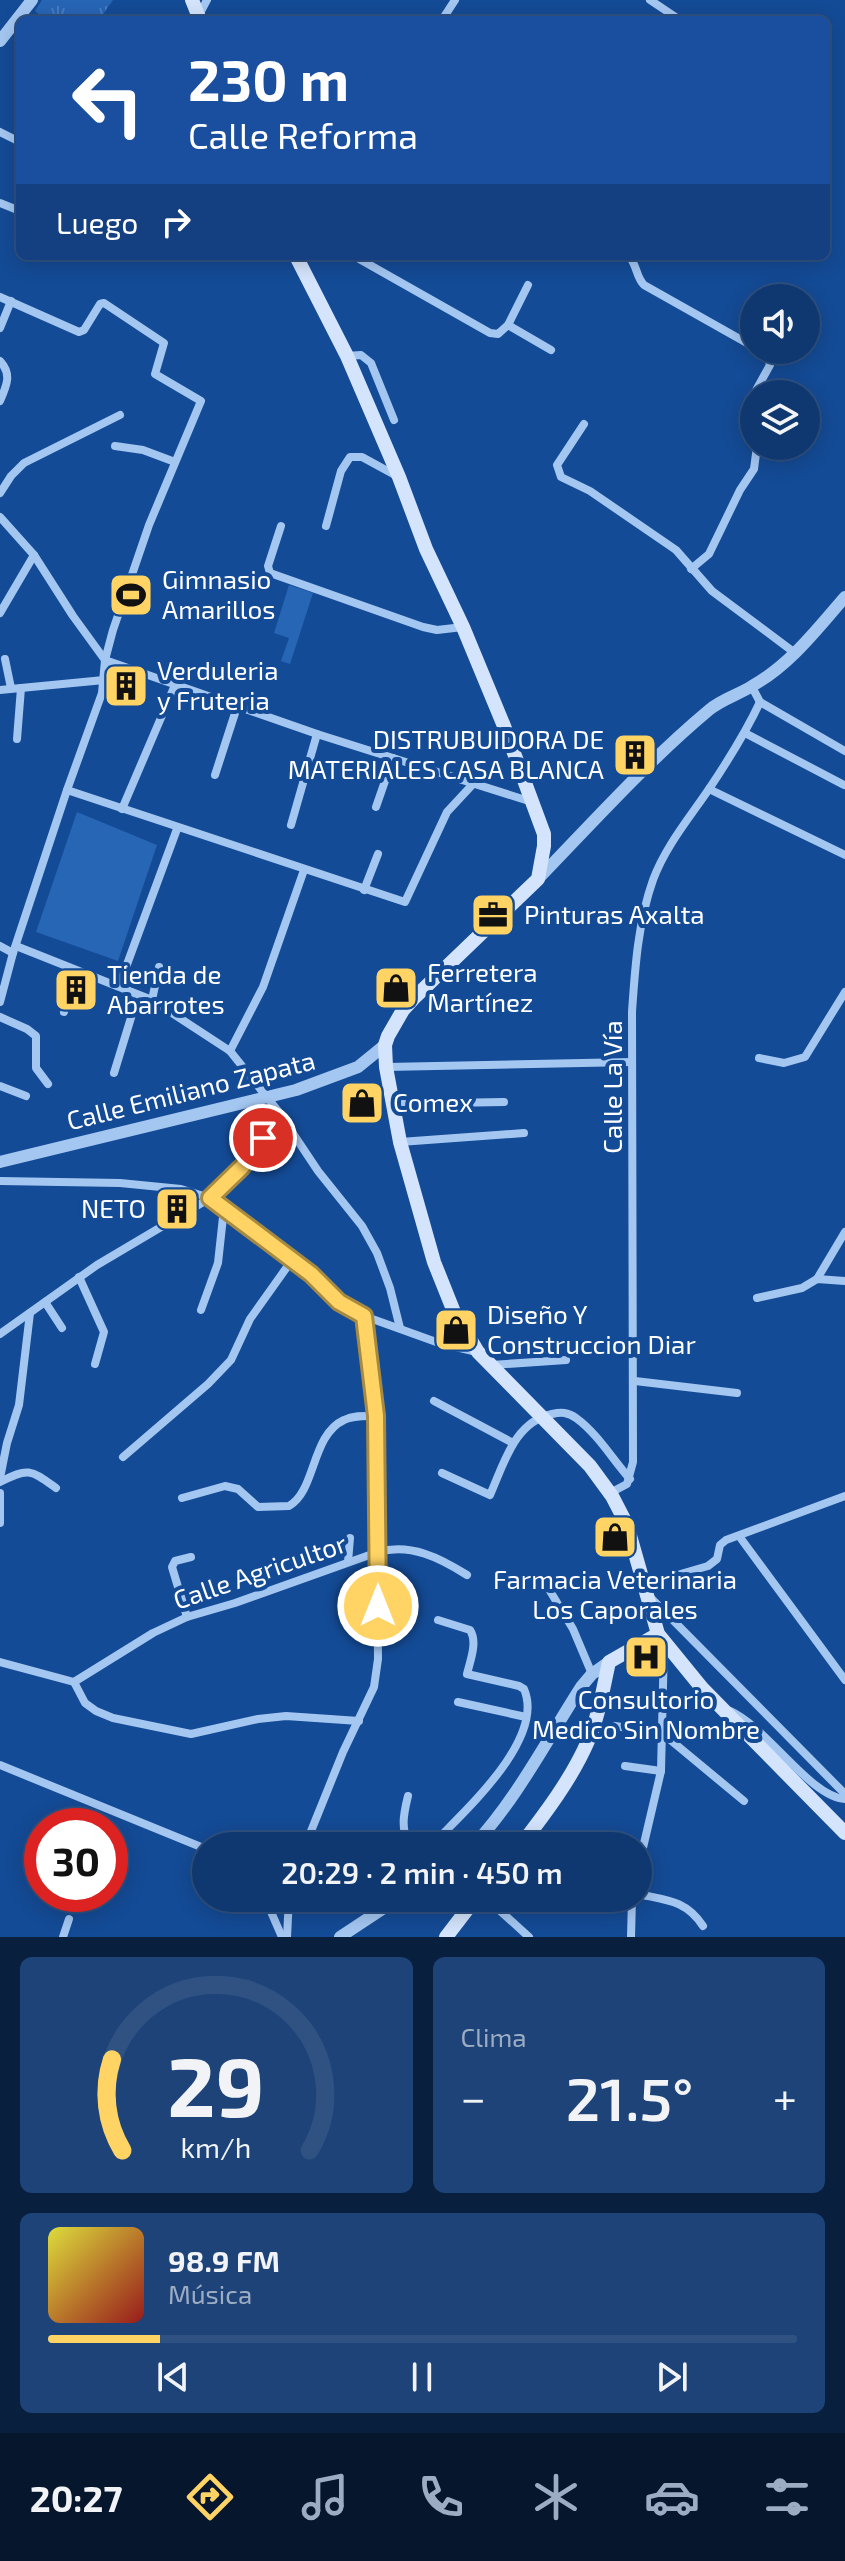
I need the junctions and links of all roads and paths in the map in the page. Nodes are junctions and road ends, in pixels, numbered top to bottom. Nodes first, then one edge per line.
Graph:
1 (32, 0) edge
2 (650, 0) edge
3 (20, 16) edge
4 (674, 16) edge
5 (16, 20) edge
6 (0, 41) edge
7 (298, 260) edge
8 (361, 260) edge
9 (632, 260) edge
10 (528, 285) dead end
11 (0, 297) edge
12 (11, 301) junction
13 (508, 325) junction
14 (0, 328) edge
15 (740, 339) edge
16 (551, 350) dead end
17 (347, 356) junction
18 (0, 361) edge
19 (0, 401) edge
20 (120, 415) dead end
21 (394, 420) dead end
22 (584, 424) dead end
23 (115, 446) dead end
24 (755, 460) edge
25 (175, 462) junction
26 (399, 477) junction
27 (0, 493) edge
28 (0, 517) edge
29 (281, 526) dead end
30 (326, 526) dead end
31 (34, 555) junction
32 (691, 569) junction
33 (845, 597) edge
34 (0, 613) edge
35 (463, 627) junction
36 (795, 653) junction
37 (5, 659) dead end
38 (105, 660) junction
39 (104, 680) junction
40 (175, 685) junction
41 (752, 687) junction
42 (11, 688) junction
43 (21, 688) junction
44 (0, 690) edge
45 (760, 702) junction
46 (237, 707) junction
47 (745, 733) junction
48 (317, 734) junction
49 (17, 739) dead end
50 (845, 749) edge
51 (393, 758) junction
52 (215, 775) dead end
53 (473, 784) junction
54 (844, 785) edge
55 (709, 789) junction
56 (67, 790) junction
57 (533, 802) junction
58 (376, 807) dead end
59 (122, 809) junction
60 (291, 825) dead end
61 (177, 829) junction
62 (378, 854) dead end
63 (845, 855) edge
64 (304, 870) junction
65 (538, 879) junction
66 (364, 890) junction
67 (0, 946) edge
68 (14, 950) junction
69 (159, 967) dead end
70 (76, 971) junction
71 (119, 986) junction
72 (845, 992) edge
73 (138, 995) junction
74 (152, 1000) junction
75 (0, 1002) edge
76 (64, 1012) dead end
77 (0, 1017) edge
78 (385, 1045) junction
79 (230, 1051) junction
80 (759, 1058) dead end
81 (632, 1062) junction
82 (386, 1067) junction
83 (114, 1073) dead end
84 (48, 1084) dead end
85 (0, 1086) edge
86 (26, 1096) dead end
87 (266, 1098) junction
88 (504, 1102) dead end
89 (392, 1104) junction
90 (278, 1111) junction
91 (524, 1133) dead end
92 (400, 1142) junction
93 (0, 1162) edge
94 (0, 1181) edge
95 (210, 1198) junction
96 (224, 1208) junction
97 (845, 1232) edge
98 (292, 1260) junction
99 (79, 1277) junction
100 (817, 1279) junction
101 (845, 1281) edge
102 (757, 1298) dead end
103 (45, 1302) junction
104 (201, 1310) dead end
105 (30, 1313) junction
106 (364, 1316) junction
107 (62, 1328) dead end
108 (400, 1328) junction
109 (0, 1334) edge
110 (478, 1352) junction
111 (566, 1360) dead end
112 (95, 1364) dead end
113 (490, 1365) junction
114 (635, 1381) junction
115 (737, 1393) dead end
116 (434, 1401) dead end
117 (376, 1416) junction
118 (541, 1417) junction
119 (513, 1443) junction
120 (123, 1457) dead end
121 (442, 1473) dead end
122 (630, 1479) junction
123 (0, 1480) edge
124 (56, 1488) dead end
125 (0, 1493) edge
126 (610, 1493) junction
127 (845, 1496) edge
128 (182, 1498) dead end
129 (0, 1517) edge
130 (739, 1536) junction
131 (350, 1538) dead end
132 (378, 1552) junction
133 (191, 1557) dead end
134 (348, 1562) junction
135 (467, 1575) dead end
136 (644, 1588) junction
137 (550, 1591) dead end
138 (187, 1617) junction
139 (438, 1620) dead end
140 (661, 1639) junction
141 (0, 1662) edge
142 (609, 1662) junction
143 (592, 1674) junction
144 (845, 1680) edge
145 (74, 1682) junction
146 (458, 1702) dead end
147 (720, 1707) junction
148 (526, 1717) junction
149 (359, 1721) junction
150 (615, 1726) dead end
151 (662, 1733) junction
152 (0, 1765) edge
153 (625, 1766) dead end
154 (661, 1771) junction
155 (408, 1796) dead end
156 (845, 1797) edge
157 (744, 1801) dead end
158 (311, 1832) edge
159 (403, 1832) edge
160 (445, 1832) edge
161 (486, 1832) edge
162 (531, 1832) edge
163 (647, 1832) edge
164 (845, 1833) edge
165 (192, 1843) edge
166 (652, 1898) edge
167 (272, 1912) edge
168 (287, 1912) edge
169 (376, 1912) edge
170 (465, 1912) edge
171 (501, 1912) edge
172 (632, 1912) edge
173 (69, 1919) dead end
174 (703, 1926) dead end
175 (63, 1937) edge
176 (284, 1937) edge
177 (340, 1937) edge
178 (446, 1937) edge
179 (529, 1937) edge
180 (631, 1937) edge

1 - 3 street
2 - 4 street
5 - 6 street
7 - 17 main road
8 - 13 street
9 - 15 street
10 - 13 street
11 - 12 street
12 - 14 street
12 - 25 street
13 - 16 street
17 - 21 street
17 - 26 main road
18 - 19 street
20 - 27 street
22 - 32 street
23 - 25 street
24 - 32 street
25 - 38 street
26 - 30 street
26 - 35 main road
28 - 31 street
29 - 35 street
31 - 34 street
31 - 38 street
32 - 36 street
33 - 36 street
35 - 57 main road
36 - 41 street
37 - 42 street
38 - 39 street
38 - 40 street
39 - 43 street
39 - 56 street
40 - 46 street
40 - 59 street
41 - 45 street
41 - 65 street
42 - 43 street
42 - 44 street
43 - 49 street
45 - 47 street, Calle La Vía
45 - 50 street
46 - 48 street
46 - 52 street
47 - 54 street
47 - 55 street, Calle La Vía
48 - 51 street
48 - 60 street
51 - 53 street
51 - 58 street
53 - 57 street
53 - 66 street
55 - 63 street
55 - 81 street, Calle La Vía
56 - 59 street
56 - 68 street
57 - 65 main road
59 - 61 street
61 - 64 street
61 - 71 street
62 - 66 street
64 - 66 street
64 - 79 street
65 - 78 main road
67 - 68 street
68 - 70 street
68 - 75 street
69 - 74 street
70 - 71 street
70 - 76 street
71 - 73 street
72 - 80 street
73 - 74 street
73 - 83 street
74 - 79 street
77 - 84 street
78 - 82 main road
78 - 87 street, Calle Emiliano Zapata
79 - 87 street
81 - 82 street
81 - 114 street, Calle La Vía
82 - 89 main road
85 - 86 street
87 - 90 street
87 - 93 street, Calle Emiliano Zapata
88 - 89 street
89 - 92 main road
90 - 95 street
90 - 108 street
91 - 92 street
92 - 110 main road
94 - 95 street
95 - 96 street
95 - 99 street
96 - 98 street
96 - 104 street
97 - 100 street
98 - 106 street
98 - 120 street
99 - 103 street
99 - 112 street
100 - 101 street
100 - 102 street
103 - 105 street
103 - 107 street
105 - 109 street
105 - 123 street
106 - 108 street
106 - 117 street
108 - 110 street
110 - 113 main road
111 - 113 street
113 - 118 main road
114 - 115 street
114 - 122 street, Calle La Vía
116 - 119 street
117 - 128 street
117 - 132 street
118 - 119 street
118 - 122 street
118 - 126 main road
119 - 121 street
122 - 126 street
123 - 124 street
125 - 129 street
126 - 136 main road
127 - 130 street
130 - 136 street
130 - 144 street
131 - 134 street
132 - 134 street, Calle Agricultor
132 - 135 street, Calle Agricultor
132 - 149 street
133 - 138 street
134 - 138 street, Calle Agricultor
136 - 140 main road
136 - 156 street
137 - 143 street
138 - 145 street, Calle Agricultor
139 - 148 street
140 - 142 main road
140 - 147 main road
140 - 151 street
141 - 145 street
142 - 143 street
142 - 162 main road
143 - 161 street
145 - 149 street
146 - 148 street
147 - 156 street
147 - 164 main road
148 - 160 street
149 - 158 street
150 - 151 street
151 - 154 street
151 - 157 street
152 - 165 street
153 - 154 street
154 - 163 street
155 - 159 street
166 - 174 street
167 - 176 street
168 - 176 street
169 - 177 street
170 - 178 main road
171 - 179 street
172 - 180 street
173 - 175 street

